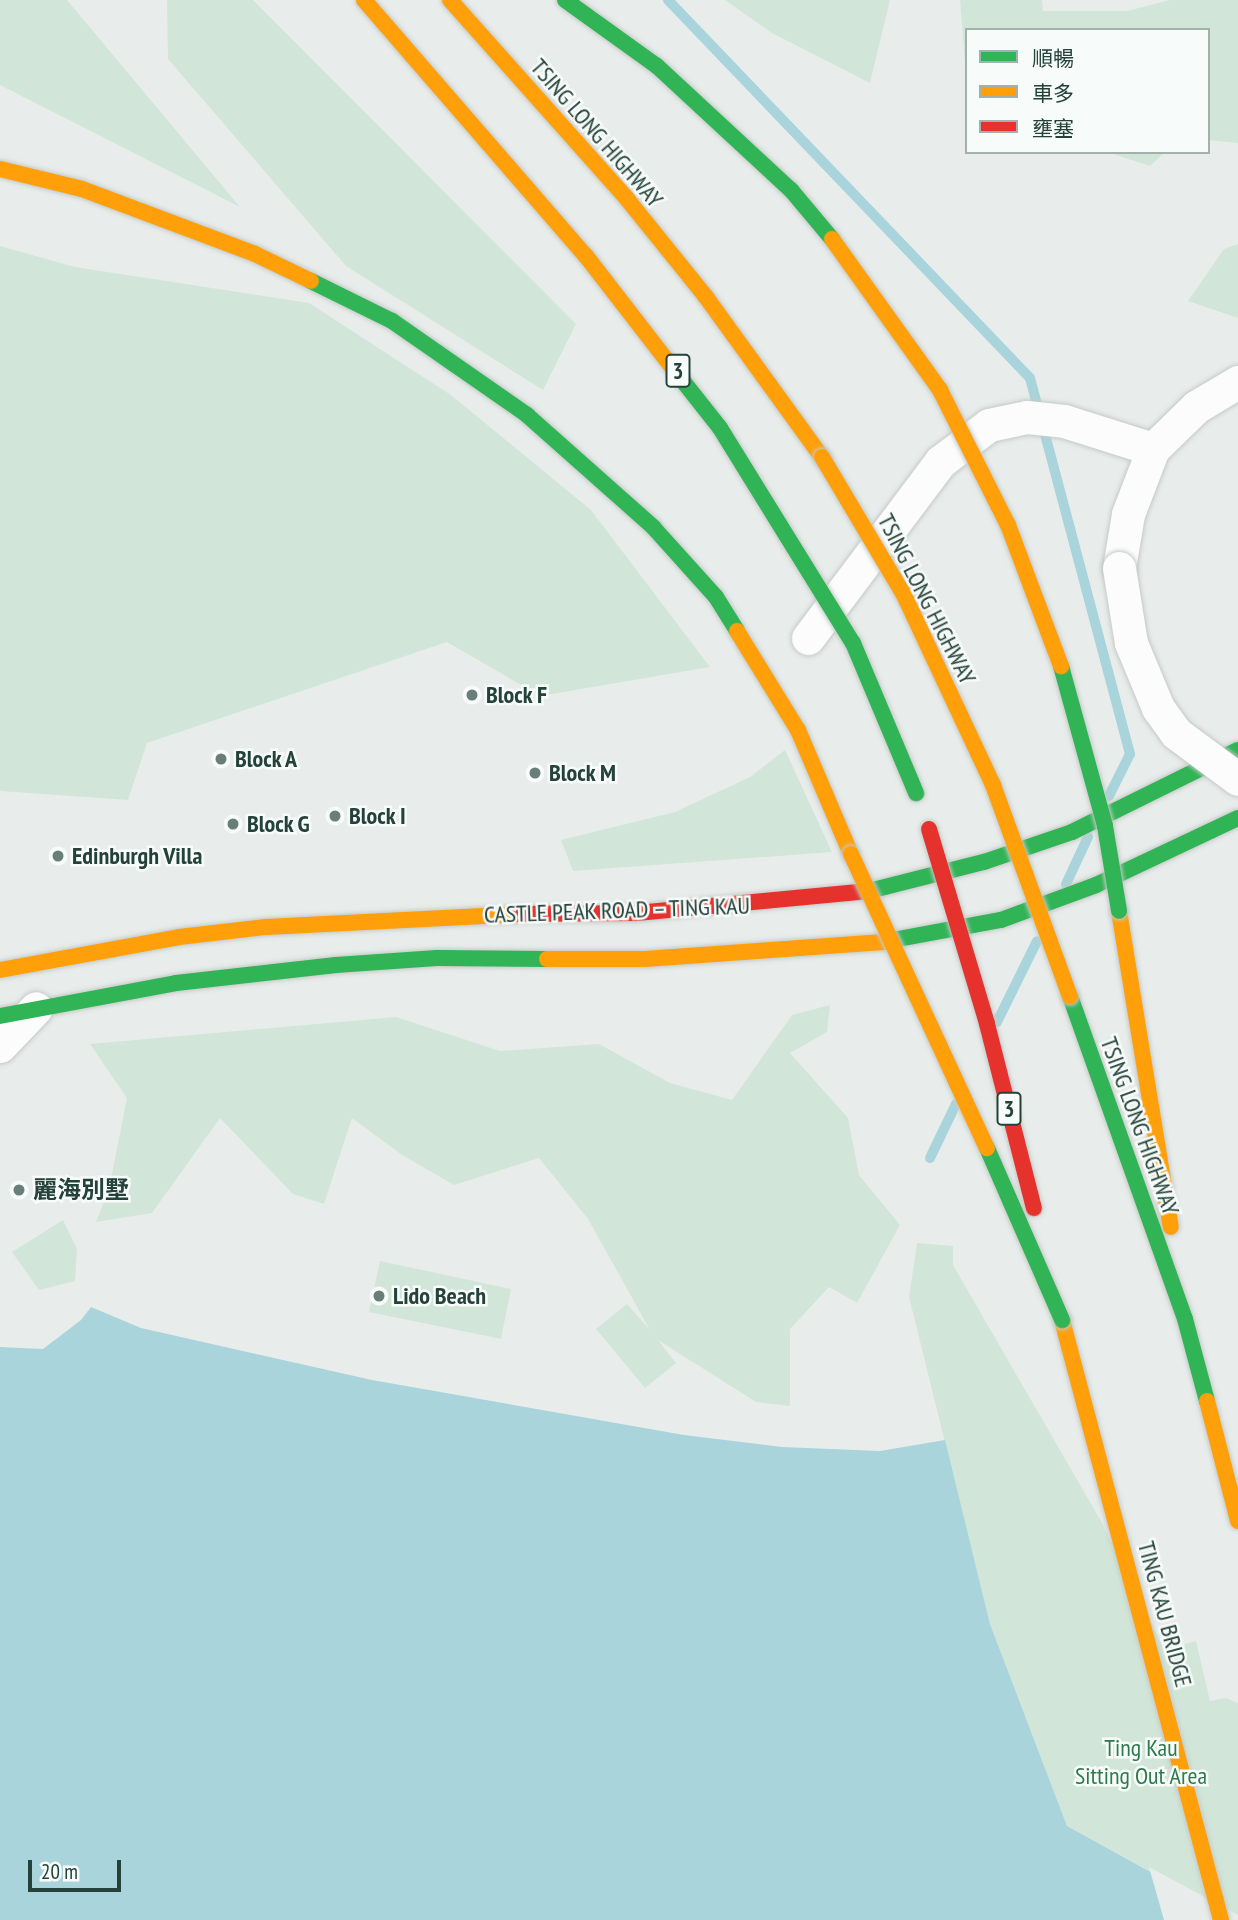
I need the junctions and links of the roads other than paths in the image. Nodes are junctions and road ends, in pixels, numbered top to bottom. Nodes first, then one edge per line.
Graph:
1 (364, 0) edge
2 (450, 0) edge
3 (565, 0) edge
4 (0, 169) edge
5 (1238, 382) edge
6 (1153, 449) junction
7 (808, 638) dead end
8 (1238, 750) edge
9 (1238, 779) edge
10 (1235, 820) edge
11 (0, 970) edge
12 (36, 1008) junction
13 (0, 1016) edge
14 (0, 1046) edge
15 (1185, 1319) junction
16 (1062, 1320) junction
17 (1238, 1521) edge
18 (1221, 1920) edge

1 - 16 main road, 3, bridge
2 - 15 main road, TSING LONG HIGHWAY, bridge
3 - 15 main road, bridge
4 - 16 main road, bridge
5 - 6 street
6 - 7 street
6 - 9 street, bridge
8 - 11 main road, CASTLE PEAK ROAD – TING KAU, bridge
10 - 12 main road, CASTLE PEAK ROAD – TING KAU, bridge
12 - 13 main road, CASTLE PEAK ROAD – TING KAU
12 - 14 street
15 - 17 main road
16 - 18 main road, TING KAU BRIDGE / 3

